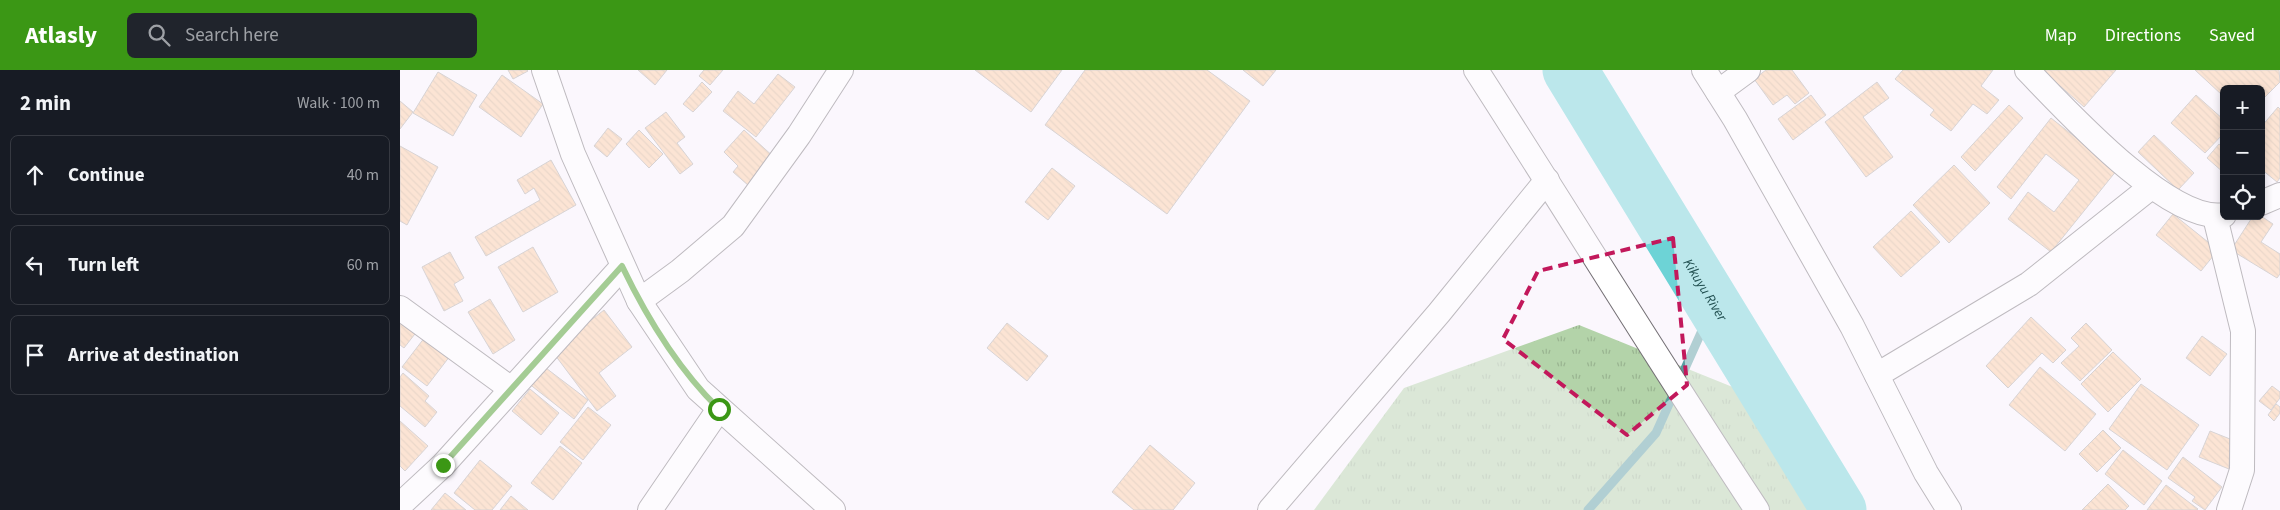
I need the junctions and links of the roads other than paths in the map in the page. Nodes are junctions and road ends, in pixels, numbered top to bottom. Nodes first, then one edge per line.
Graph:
1 (544, 70) edge
2 (841, 70) edge
3 (1476, 70) edge
4 (1704, 70) edge
5 (1748, 70) edge
6 (2027, 70) edge
7 (1718, 92) junction
8 (1547, 180) junction
9 (2151, 187) junction
10 (2280, 195) edge
11 (2265, 201) edge
12 (2219, 216) edge
13 (622, 266) junction
14 (639, 301) junction
15 (400, 308) edge
16 (1877, 375) junction
17 (510, 388) junction
18 (719, 409) junction
19 (400, 504) edge
20 (650, 510) edge
21 (833, 510) edge
22 (1270, 510) edge
23 (1757, 510) edge
24 (1949, 510) edge
25 (2229, 510) edge

1 - 13 street
2 - 14 street
3 - 8 street
4 - 7 street
5 - 7 street
6 - 9 street
7 - 16 street
8 - 22 street
8 - 23 street
9 - 12 street
9 - 16 street
10 - 11 street
12 - 25 street
13 - 14 street
13 - 17 street
14 - 18 street
15 - 17 street
16 - 24 street
17 - 19 street
18 - 20 street
18 - 21 street

